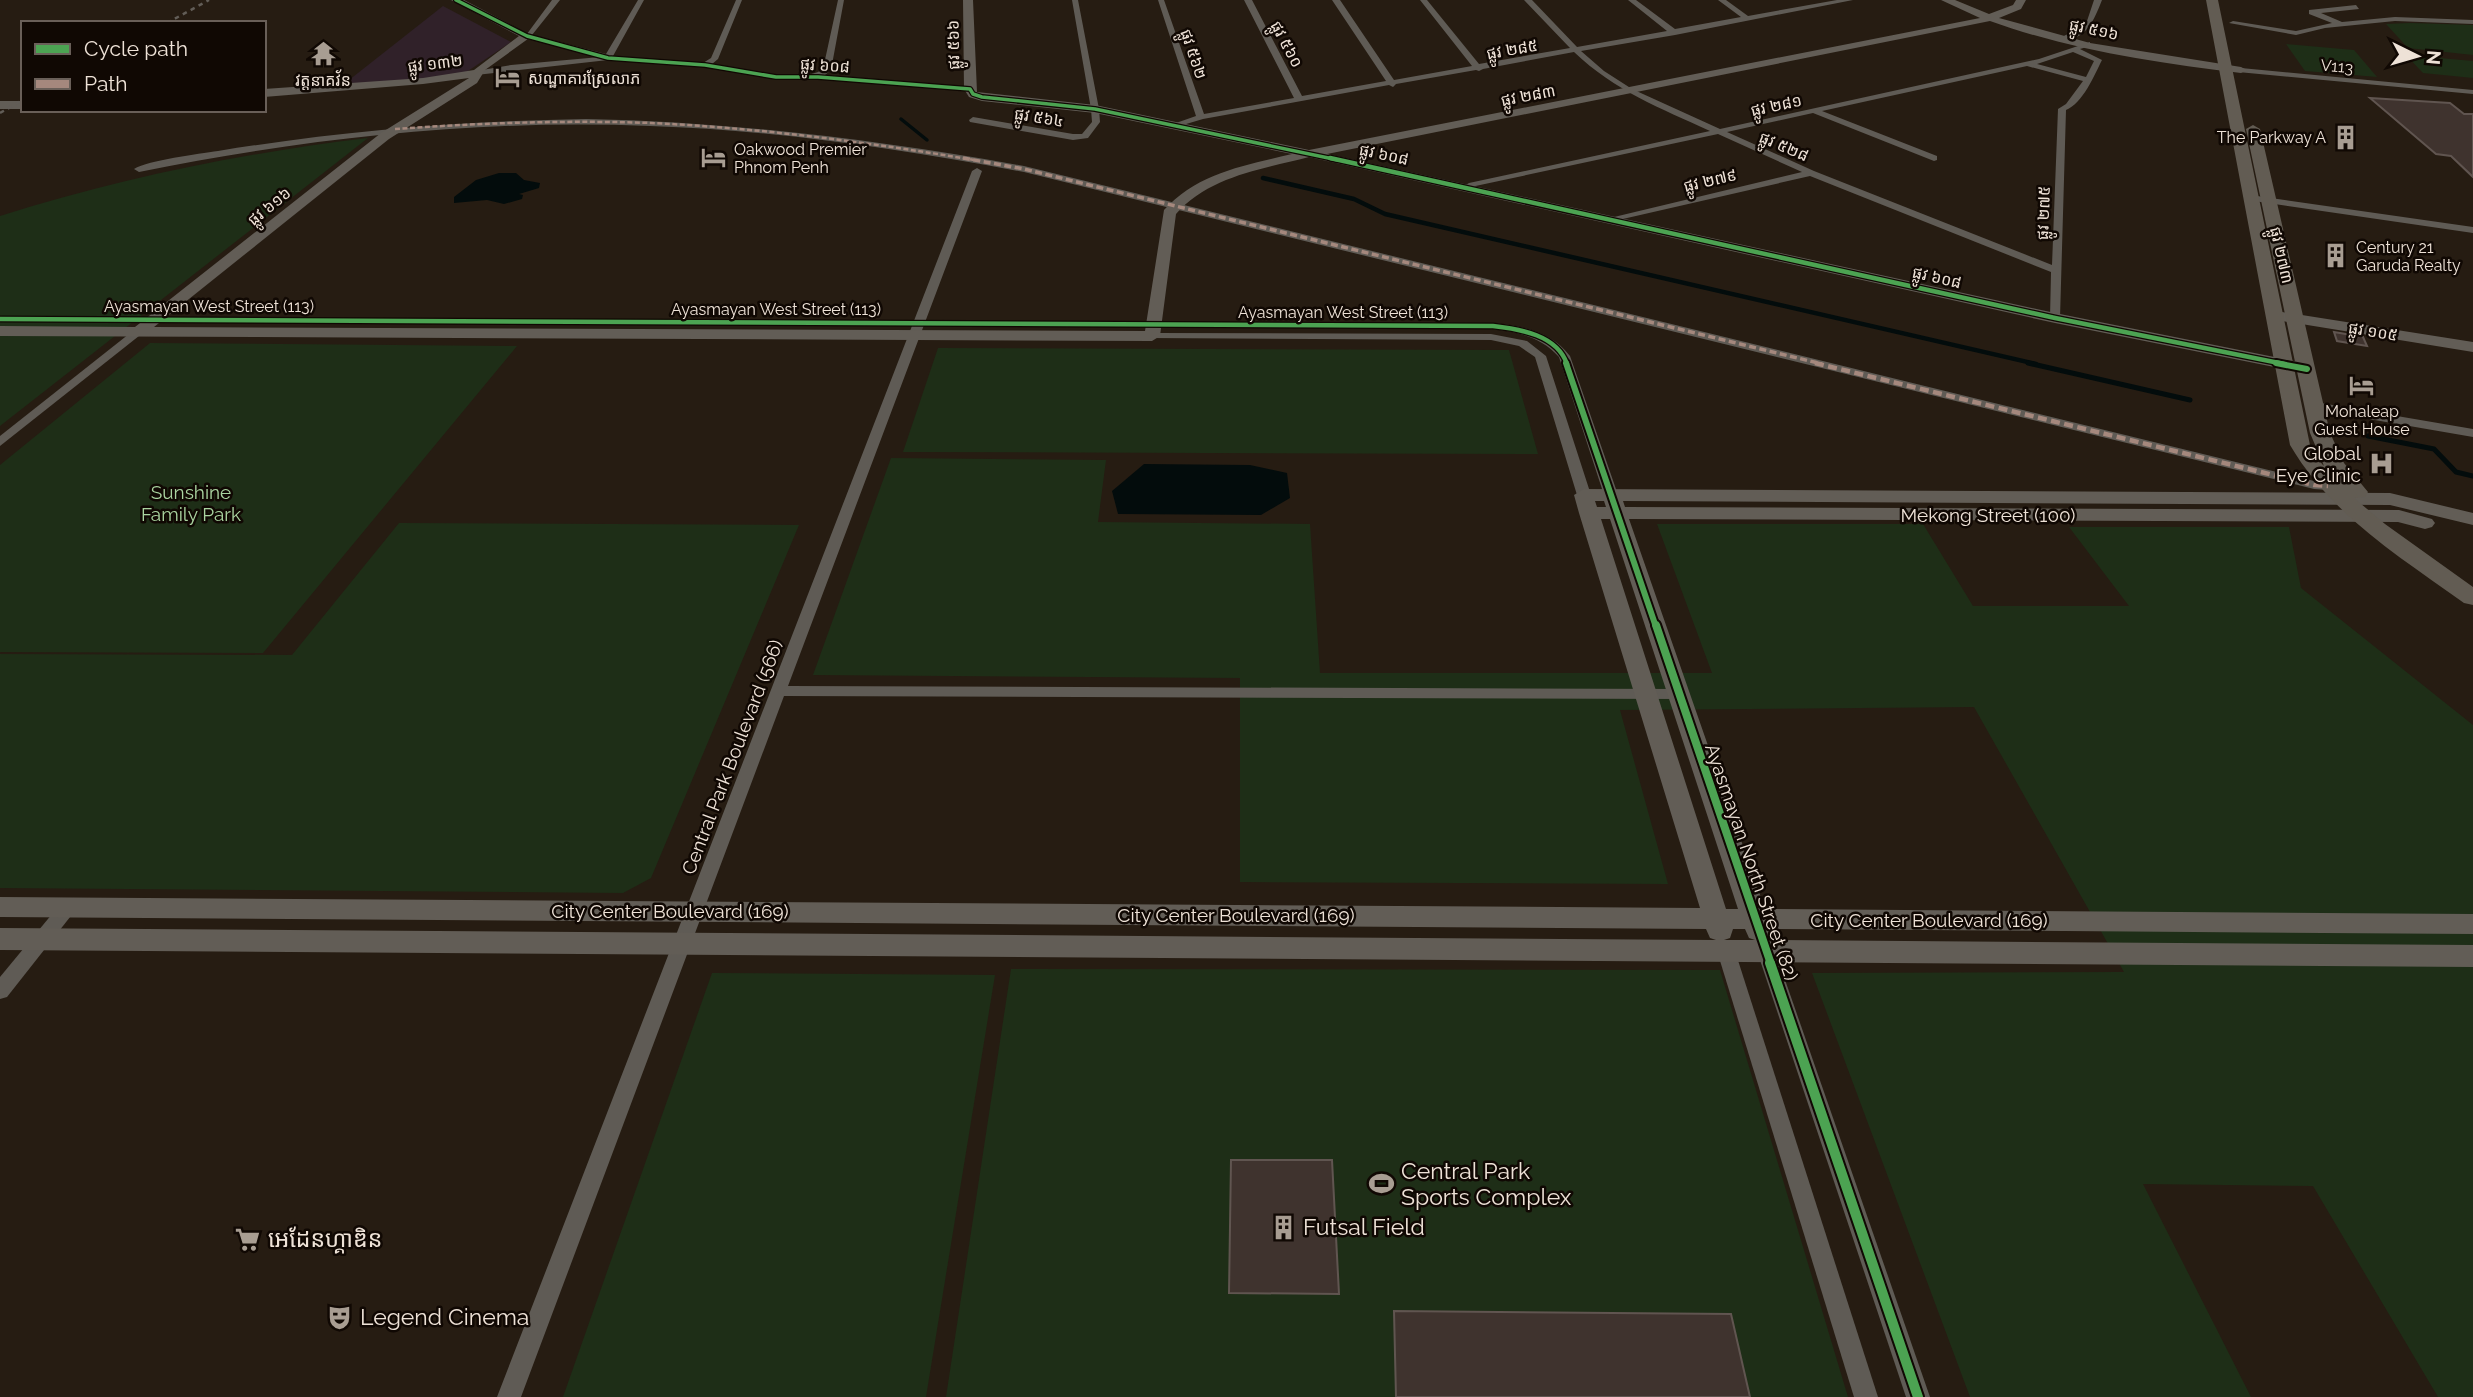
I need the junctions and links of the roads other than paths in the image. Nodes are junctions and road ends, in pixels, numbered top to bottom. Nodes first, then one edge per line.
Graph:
1 (456, 0) edge
2 (556, 0) edge
3 (641, 0) edge
4 (738, 0) edge
5 (841, 0) edge
6 (968, 0) edge
7 (1075, 0) edge
8 (1161, 0) edge
9 (1248, 0) edge
10 (1336, 0) edge
11 (1423, 0) edge
12 (1528, 0) edge
13 (1632, 0) edge
14 (1721, 0) edge
15 (1849, 0) edge
16 (1946, 0) edge
17 (2021, 0) edge
18 (2098, 0) edge
19 (2212, 0) edge
20 (2356, 7) dead end
21 (2232, 17) joint
22 (1991, 18) junction
23 (1748, 19) junction
24 (2473, 22) edge
25 (2341, 24) junction
26 (1675, 33) junction
27 (527, 36) junction
28 (2235, 37) dead end
29 (2065, 39) junction
30 (2087, 44) junction
31 (2075, 50) junction
32 (1578, 51) junction
33 (2238, 51) dead end
34 (608, 58) junction
35 (2027, 64) junction
36 (705, 65) junction
37 (1479, 69) junction
38 (2232, 69) junction
39 (479, 73) junction
40 (818, 77) junction
41 (2088, 80) junction
42 (1393, 85) junction
43 (970, 89) junction
44 (1629, 91) junction
45 (2473, 92) edge
46 (266, 93) edge
47 (1300, 101) junction
48 (0, 105) edge
49 (21, 105) edge
50 (1095, 109) junction
51 (1814, 111) junction
52 (1201, 117) junction
53 (974, 120) dead end
54 (1180, 125) junction
55 (395, 129) junction
56 (1717, 132) junction
57 (1311, 153) junction
58 (1934, 158) dead end
59 (139, 169) dead end
60 (977, 171) dead end
61 (1811, 173) junction
62 (1469, 186) junction
63 (2249, 197) junction
64 (2269, 200) junction
65 (1175, 205) junction
66 (1617, 219) junction
67 (2473, 230) edge
68 (2259, 249) junction
69 (2281, 252) junction
70 (2057, 271) junction
71 (2272, 315) junction
72 (2055, 317) junction
73 (0, 319) edge
74 (2296, 319) junction
75 (153, 320) junction
76 (420, 327) junction
77 (919, 330) junction
78 (0, 331) edge
79 (1153, 331) junction
80 (1328, 331) junction
81 (138, 332) junction
82 (1550, 342) joint
83 (2473, 347) edge
84 (2282, 364) junction
85 (2308, 369) junction
86 (2315, 406) junction
87 (2473, 433) edge
88 (0, 442) edge
89 (2355, 500) junction
90 (1586, 504) junction
91 (1614, 504) junction
92 (2473, 519) edge
93 (2473, 534) edge
94 (2473, 579) edge
95 (2473, 598) edge
96 (780, 691) junction
97 (1647, 694) junction
98 (1679, 694) junction
99 (0, 907) edge
100 (68, 907) junction
101 (695, 912) junction
102 (1716, 919) junction
103 (1755, 919) junction
104 (2473, 924) edge
105 (0, 939) edge
106 (42, 939) junction
107 (683, 944) junction
108 (1726, 951) junction
109 (1766, 951) junction
110 (2473, 956) edge
111 (0, 991) edge
112 (509, 1397) edge
113 (1866, 1397) edge
114 (1918, 1397) edge

1 - 27 street, ផ្លូវ ៦០៨
2 - 27 street, ផ្លូវ ៦១៦
3 - 34 street
4 - 36 street
5 - 40 street
6 - 43 street, ផ្លូវ ៥៦៦
7 - 50 street
8 - 52 street, ផ្លូវ ៥៦២
9 - 47 street, ផ្លូវ ៥៦០
10 - 42 street
11 - 37 street
12 - 32 street, ផ្លូវ ៥២៨
13 - 26 street
14 - 23 street
15 - 23 street, ផ្លូវ ២៨៥
16 - 22 street, ផ្លូវ ៥១៦
17 - 22 street, ផ្លូវ ២៨៣
18 - 29 street
19 - 38 main road, ផ្លូវ ២៧៣
20 - 25 street
21 - 25 street
21 - 28 main road
22 - 29 street, ផ្លូវ ៥១៦
22 - 44 street, ផ្លូវ ២៨៣
23 - 26 street, ផ្លូវ ២៨៥
24 - 25 street
26 - 32 street, ផ្លូវ ២៨៥
27 - 34 street, ផ្លូវ ៦០៨
27 - 39 street, ផ្លូវ ៦១៦
29 - 30 street, ផ្លូវ ៥១៦
30 - 31 street, ផ្លូវ ២៨១
30 - 38 street, ផ្លូវ ៥១៦
31 - 35 street, ផ្លូវ ២៨១
31 - 41 street
32 - 37 street, ផ្លូវ ២៨៥
32 - 44 street, ផ្លូវ ៥២៨
33 - 38 main road, ផ្លូវ ២៧៣
34 - 36 street, ផ្លូវ ៦០៨
34 - 39 street, ផ្លូវ ១៣២
35 - 41 street
35 - 51 street, ផ្លូវ ២៨១
36 - 40 street, ផ្លូវ ៦០៨
37 - 42 street, ផ្លូវ ២៨៥
38 - 45 street, V113
38 - 63 main road, ផ្លូវ ២៧៣
38 - 64 main road, ផ្លូវ ២៧៣
39 - 46 street, ផ្លូវ ១៣២
39 - 55 street, ផ្លូវ ៦១៦
40 - 43 street, ផ្លូវ ៦០៨
41 - 70 street, ផ្លូវ ២៧៥
42 - 47 street, ផ្លូវ ២៨៥
43 - 50 street, ផ្លូវ ៦០៨
44 - 56 street, ផ្លូវ ៥២៨
44 - 57 street, ផ្លូវ ២៨៣
47 - 52 street, ផ្លូវ ២៨៥
48 - 49 street
50 - 53 street, ផ្លូវ ៥៦៤
50 - 54 street, ផ្លូវ ៦០៨
51 - 56 street, ផ្លូវ ២៨១
51 - 58 street
52 - 54 street, ផ្លូវ ២៨៥
54 - 57 street, ផ្លូវ ៦០៨
55 - 59 street
55 - 65 street
55 - 75 street, ផ្លូវ ៦១៦
56 - 61 street, ផ្លូវ ៥២៨
56 - 62 street, ផ្លូវ ២៨១
57 - 62 street, ផ្លូវ ៦០៨
57 - 65 street, ផ្លូវ ២៨៣
60 - 77 street, Central Park Boulevard (566)
61 - 66 street, ផ្លូវ ២៧៩
61 - 70 street, ផ្លូវ ៥២៨
62 - 66 street, ផ្លូវ ៦០៨
63 - 64 street
63 - 68 main road, ផ្លូវ ២៧៣
64 - 67 street
64 - 69 main road, ផ្លូវ ២៧៣
65 - 79 street
65 - 89 street
66 - 72 street, ផ្លូវ ៦០៨
68 - 69 main road
68 - 71 main road, ផ្លូវ ២៧៣
69 - 74 main road, ផ្លូវ ២៧៣
70 - 72 street, ផ្លូវ ២៧៥
71 - 74 street, ផ្លូវ ១០៥
71 - 84 main road, ផ្លូវ ២៧៣
72 - 84 street, ផ្លូវ ៦០៨
73 - 75 street, Ayasmayan West Street (113)
74 - 83 street, ផ្លូវ ១០៥
74 - 85 main road, ផ្លូវ ២៧៣
75 - 76 street, Ayasmayan West Street (113)
75 - 81 street, ផ្លូវ ៦១៦
76 - 77 street, Ayasmayan West Street (113)
76 - 81 street, Ayasmayan West Street (113)
77 - 79 street, Ayasmayan West Street (113)
77 - 96 street, Central Park Boulevard (566)
78 - 81 street, Ayasmayan West Street (113)
79 - 80 street, Ayasmayan West Street (113)
80 - 82 street, Ayasmayan West Street (113)
80 - 90 street, Ayasmayan West Street (113)
81 - 88 street, ផ្លូវ ៦១៦
82 - 91 street, Ayasmayan North Street (82)
84 - 85 street, ផ្លូវ ៦០៨
84 - 89 main road, ផ្លូវ ២៧៣
85 - 86 main road, ផ្លូវ ២៧៣
86 - 87 street
86 - 89 main road, ផ្លូវ ២៧៣
89 - 91 street, Mekong Street (100)
89 - 91 street, Mekong Street (100)
89 - 92 street
89 - 93 street
89 - 94 main road
89 - 95 main road
90 - 91 street, Mekong Street (100)
90 - 97 street
91 - 98 street, Ayasmayan North Street (82)
96 - 97 street
96 - 101 street, Central Park Boulevard (566)
97 - 98 street
97 - 102 street
98 - 103 street, Ayasmayan North Street (82)
99 - 100 street, City Center Boulevard (169)
100 - 101 street, City Center Boulevard (169)
100 - 106 street
101 - 102 street, City Center Boulevard (169)
101 - 107 street, Central Park Boulevard (566)
102 - 103 street, City Center Boulevard (169)
102 - 108 street
103 - 104 street, City Center Boulevard (169)
103 - 109 street, Ayasmayan North Street (82)
105 - 106 street, City Center Boulevard (169)
106 - 107 street, City Center Boulevard (169)
106 - 111 street
107 - 108 street, City Center Boulevard (169)
107 - 112 street, Central Park Boulevard (566)
108 - 109 street, City Center Boulevard (169)
108 - 113 street
109 - 110 street, City Center Boulevard (169)
109 - 114 street, Ayasmayan North Street (82)

